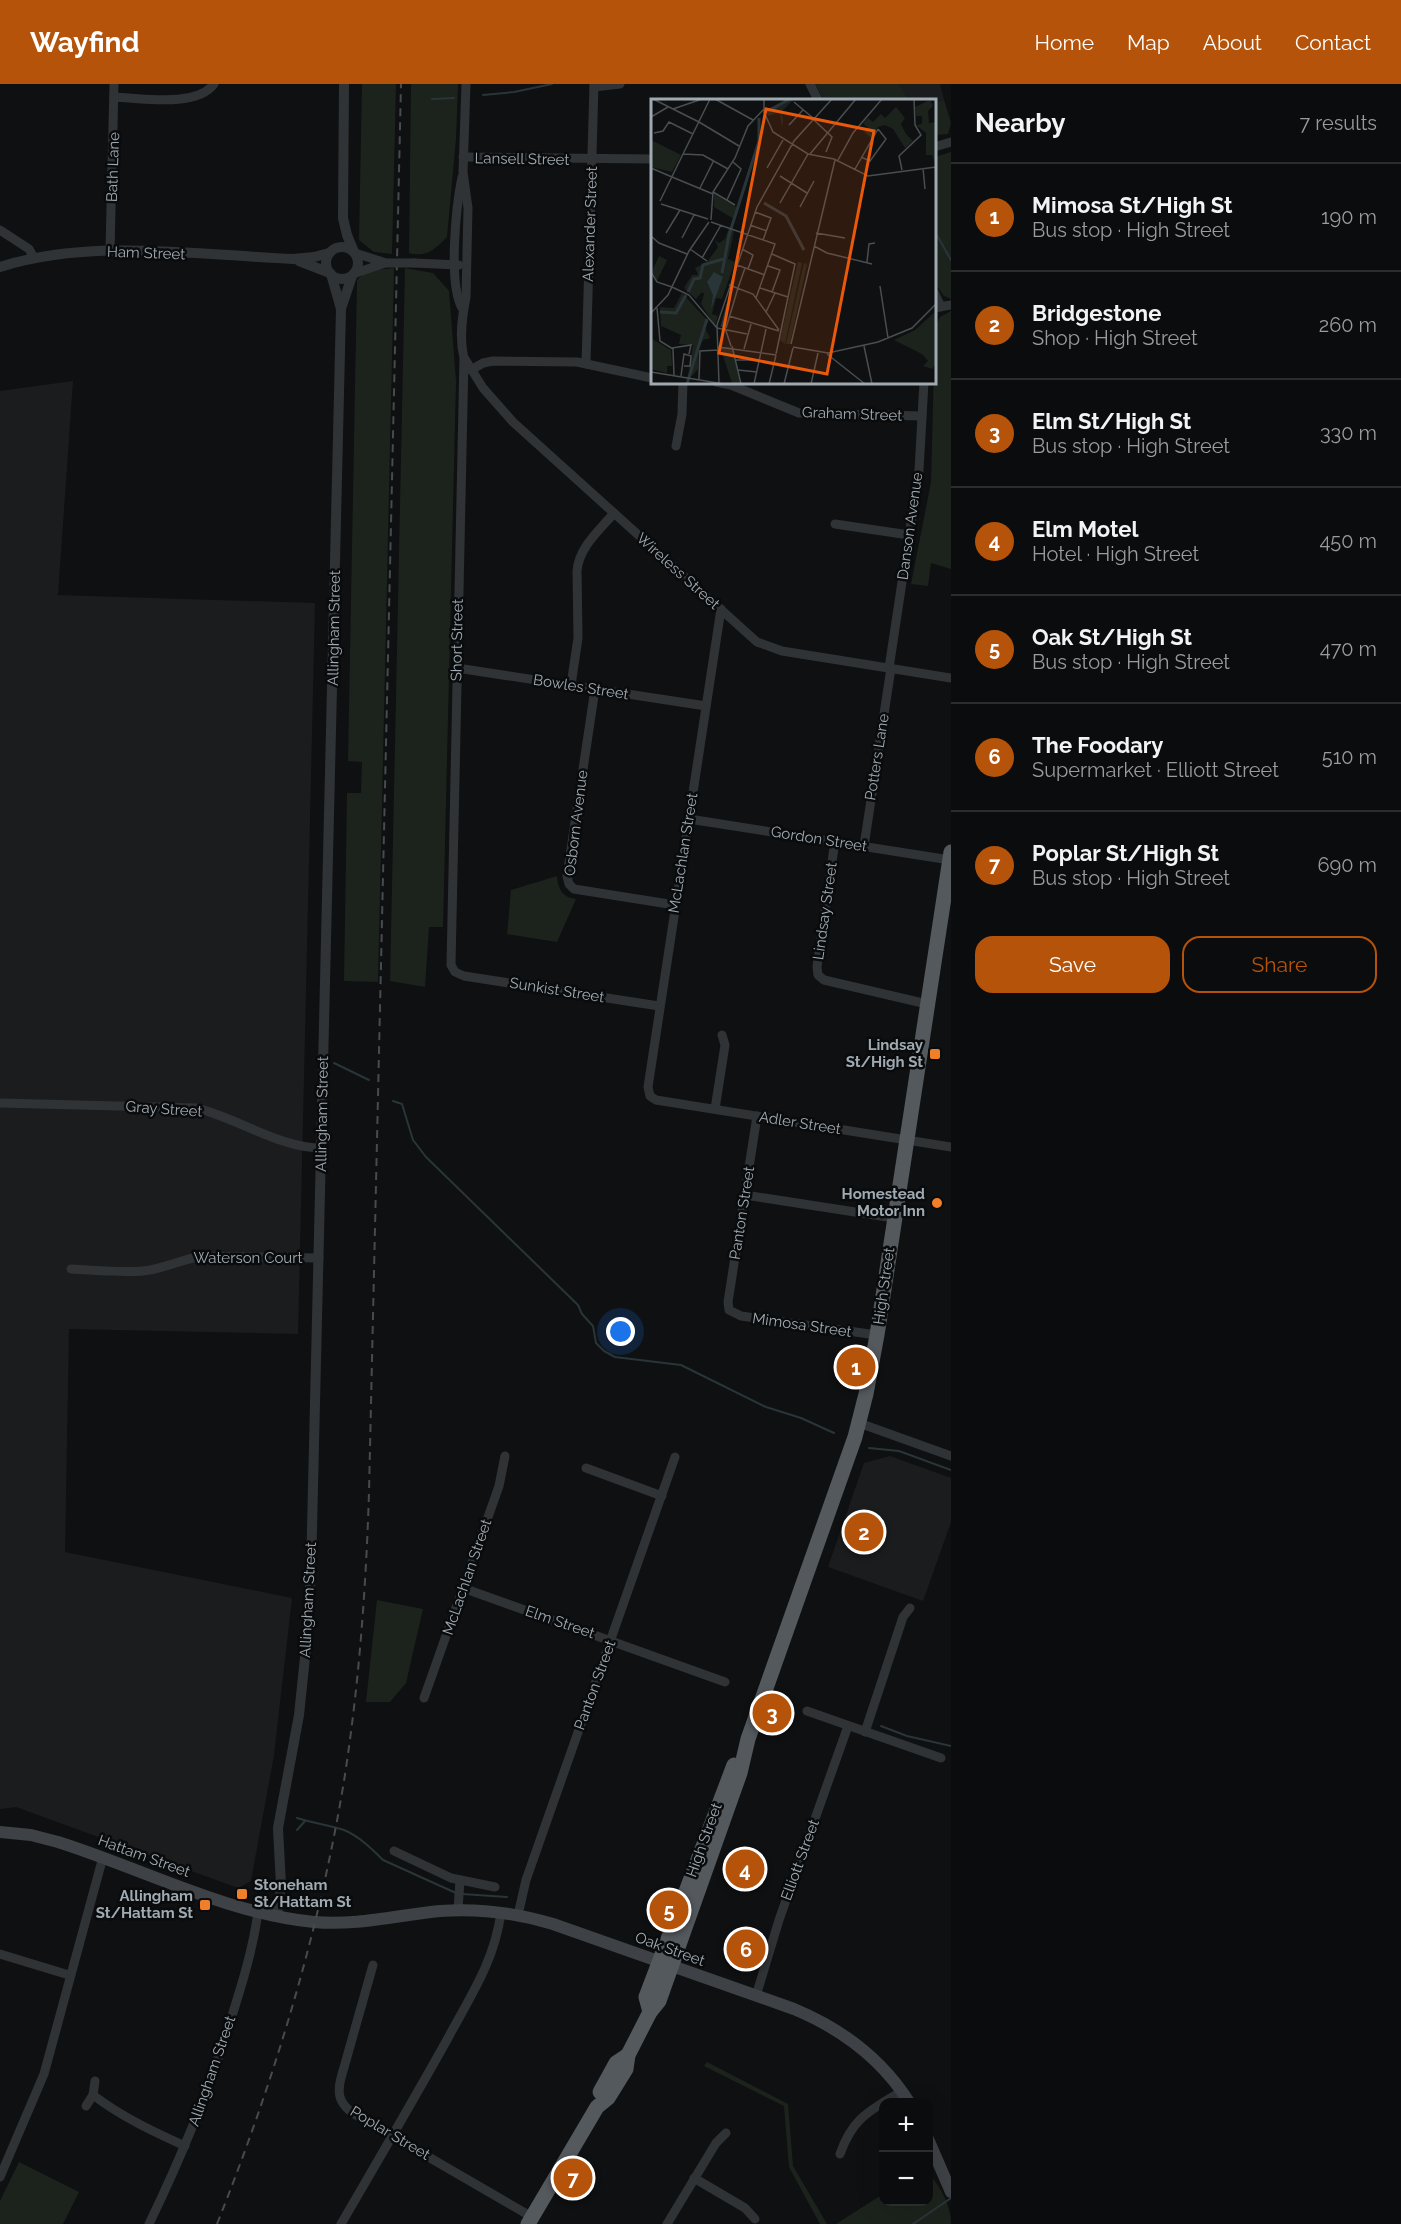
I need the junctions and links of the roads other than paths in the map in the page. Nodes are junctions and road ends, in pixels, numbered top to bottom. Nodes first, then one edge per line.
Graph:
1 (114, 84) edge
2 (214, 84) edge
3 (344, 84) edge
4 (465, 84) edge
5 (620, 84) edge
6 (810, 84) edge
7 (594, 86) edge
8 (114, 97) junction
9 (818, 99) edge
10 (951, 142) edge
11 (936, 146) edge
12 (463, 157) junction
13 (651, 159) edge
14 (591, 160) junction
15 (463, 172) junction
16 (343, 218) junction
17 (0, 230) edge
18 (110, 251) junction
19 (331, 252) junction
20 (354, 253) junction
21 (34, 258) junction
22 (293, 260) junction
23 (386, 263) junction
24 (455, 264) junction
25 (467, 265) junction
26 (0, 267) edge
27 (330, 273) junction
28 (353, 275) junction
29 (462, 308) junction
30 (341, 309) junction
31 (464, 358) junction
32 (586, 364) junction
33 (471, 370) junction
34 (651, 378) edge
35 (683, 384) edge
36 (728, 384) edge
37 (924, 384) edge
38 (922, 416) junction
39 (676, 447) dead end
40 (614, 513) junction
41 (834, 524) dead end
42 (909, 535) junction
43 (721, 609) junction
44 (457, 668) junction
45 (890, 668) junction
46 (951, 678) edge
47 (571, 685) junction
48 (595, 689) junction
49 (706, 706) junction
50 (689, 819) junction
51 (836, 842) junction
52 (864, 846) junction
53 (950, 856) edge
54 (675, 905) junction
55 (455, 972) joint
56 (927, 1004) junction
57 (659, 1006) junction
58 (722, 1035) dead end
59 (650, 1096) joint
60 (0, 1103) edge
61 (715, 1109) junction
62 (757, 1116) junction
63 (906, 1140) junction
64 (951, 1147) edge
65 (322, 1148) junction
66 (745, 1195) junction
67 (894, 1218) junction
68 (319, 1258) junction
69 (71, 1269) dead end
70 (729, 1310) joint
71 (877, 1335) junction
72 (859, 1423) junction
73 (505, 1456) dead end
74 (951, 1456) edge
75 (675, 1457) dead end
76 (586, 1468) dead end
77 (662, 1496) junction
78 (463, 1588) junction
79 (910, 1608) dead end
80 (611, 1640) junction
81 (725, 1682) dead end
82 (424, 1698) dead end
83 (807, 1711) dead end
84 (848, 1726) junction
85 (866, 1732) junction
86 (941, 1758) dead end
87 (0, 1832) edge
88 (394, 1851) dead end
89 (103, 1857) junction
90 (460, 1880) junction
91 (495, 1887) dead end
92 (458, 1911) junction
93 (258, 1912) junction
94 (501, 1913) junction
95 (519, 1915) junction
96 (277, 1916) junction
97 (0, 1954) edge
98 (665, 1963) junction
99 (373, 1965) dead end
100 (69, 1975) junction
101 (756, 1996) junction
102 (95, 2081) dead end
103 (902, 2091) junction
104 (93, 2096) junction
105 (906, 2098) edge
106 (86, 2106) dead end
107 (726, 2133) dead end
108 (393, 2136) junction
109 (185, 2146) junction
110 (933, 2149) edge
111 (840, 2154) dead end
112 (0, 2177) edge
113 (694, 2178) junction
114 (950, 2185) edge
115 (755, 2219) dead end
116 (530, 2222) edge
117 (148, 2224) edge
118 (341, 2224) edge
119 (667, 2224) edge

1 - 8 street, Bath Lane
2 - 8 street
3 - 16 street
4 - 12 street, Short Street
5 - 7 street
6 - 9 street
7 - 14 street, Alexander Street
8 - 18 street, Bath Lane
10 - 11 street
12 - 14 street, Lansell Street
12 - 15 street, Short Street
13 - 14 street, Lansell Street
14 - 32 street, Alexander Street
15 - 24 street, Short Street
15 - 25 street, Short Street
16 - 19 street
16 - 20 street
17 - 21 street
18 - 21 street, Ham Street
18 - 22 street, Ham Street
19 - 20 street
19 - 22 street, Ham Street
19 - 27 street
20 - 23 street
20 - 28 street
21 - 26 street, Ham Street
22 - 27 street, Ham Street
23 - 24 street, bridge
23 - 28 street
24 - 25 street
24 - 29 street, Short Street
25 - 29 street, Short Street
27 - 28 street
27 - 30 street, Allingham Street
28 - 30 street, Allingham Street
29 - 31 street, Short Street
30 - 65 street, Allingham Street
31 - 33 street, Wireless Street
31 - 44 street, Short Street
32 - 33 street
32 - 34 street
33 - 40 street, Wireless Street
35 - 39 street
36 - 38 street, Graham Street
37 - 38 street, Danson Avenue
38 - 42 street, Danson Avenue
40 - 43 street, Wireless Street
40 - 47 street
41 - 42 street
42 - 45 street, Danson Avenue
43 - 45 street, Wireless Street
43 - 49 street, McLachlan Street
44 - 47 street, Bowles Street
44 - 55 street, Short Street
45 - 46 street, Wireless Street
45 - 52 street, Potters Lane
47 - 48 street, Bowles Street
48 - 49 street, Bowles Street
48 - 54 street, Osborn Avenue
49 - 50 street, McLachlan Street
50 - 51 street, Gordon Street
50 - 54 street, McLachlan Street
51 - 52 street, Gordon Street
51 - 56 street, Lindsay Street
52 - 53 street, Gordon Street
53 - 56 highway, High Street
54 - 57 street, McLachlan Street
55 - 57 street, Sunkist Street
56 - 63 highway, High Street
57 - 59 street, McLachlan Street
58 - 61 street
59 - 61 street, Adler Street
60 - 65 street, Gray Street
61 - 62 street, Adler Street
62 - 63 street, Adler Street
62 - 66 street, Panton Street
63 - 64 street, Adler Street
63 - 67 highway, High Street
65 - 68 street, Allingham Street
66 - 67 street
66 - 70 street, Panton Street
67 - 71 highway, High Street
68 - 69 street, Waterson Court
68 - 96 street, Allingham Street
70 - 71 street, Mimosa Street
71 - 72 highway, High Street
72 - 74 street
72 - 98 highway, High Street
73 - 78 street, McLachlan Street
75 - 77 street, Panton Street
76 - 77 street
77 - 80 street, Panton Street
78 - 80 street, Elm Street
78 - 82 street, McLachlan Street
79 - 85 street
80 - 81 street, Elm Street
80 - 95 street, Panton Street
83 - 84 street
84 - 85 street
84 - 101 street, Elliott Street
85 - 86 street
87 - 89 main road, Hattam Street
88 - 90 street
89 - 93 main road, Hattam Street
89 - 100 street
90 - 91 street
90 - 92 street
92 - 94 main road, Oak Street
92 - 96 main road, Oak Street
93 - 96 main road, Hattam Street
93 - 109 street, Allingham Street
94 - 95 main road, Oak Street
94 - 108 street
95 - 98 main road, Oak Street
97 - 100 street
98 - 101 main road, Oak Street
98 - 116 highway, High Street
99 - 108 street, Poplar Street
100 - 112 street
101 - 103 main road, Oak Street
102 - 104 street
103 - 105 main road, Oak Street
103 - 111 street
104 - 106 street
104 - 109 street
107 - 113 street
108 - 116 street, Poplar Street
108 - 118 street
109 - 117 street, Allingham Street
110 - 114 main road
113 - 115 street
113 - 119 street

